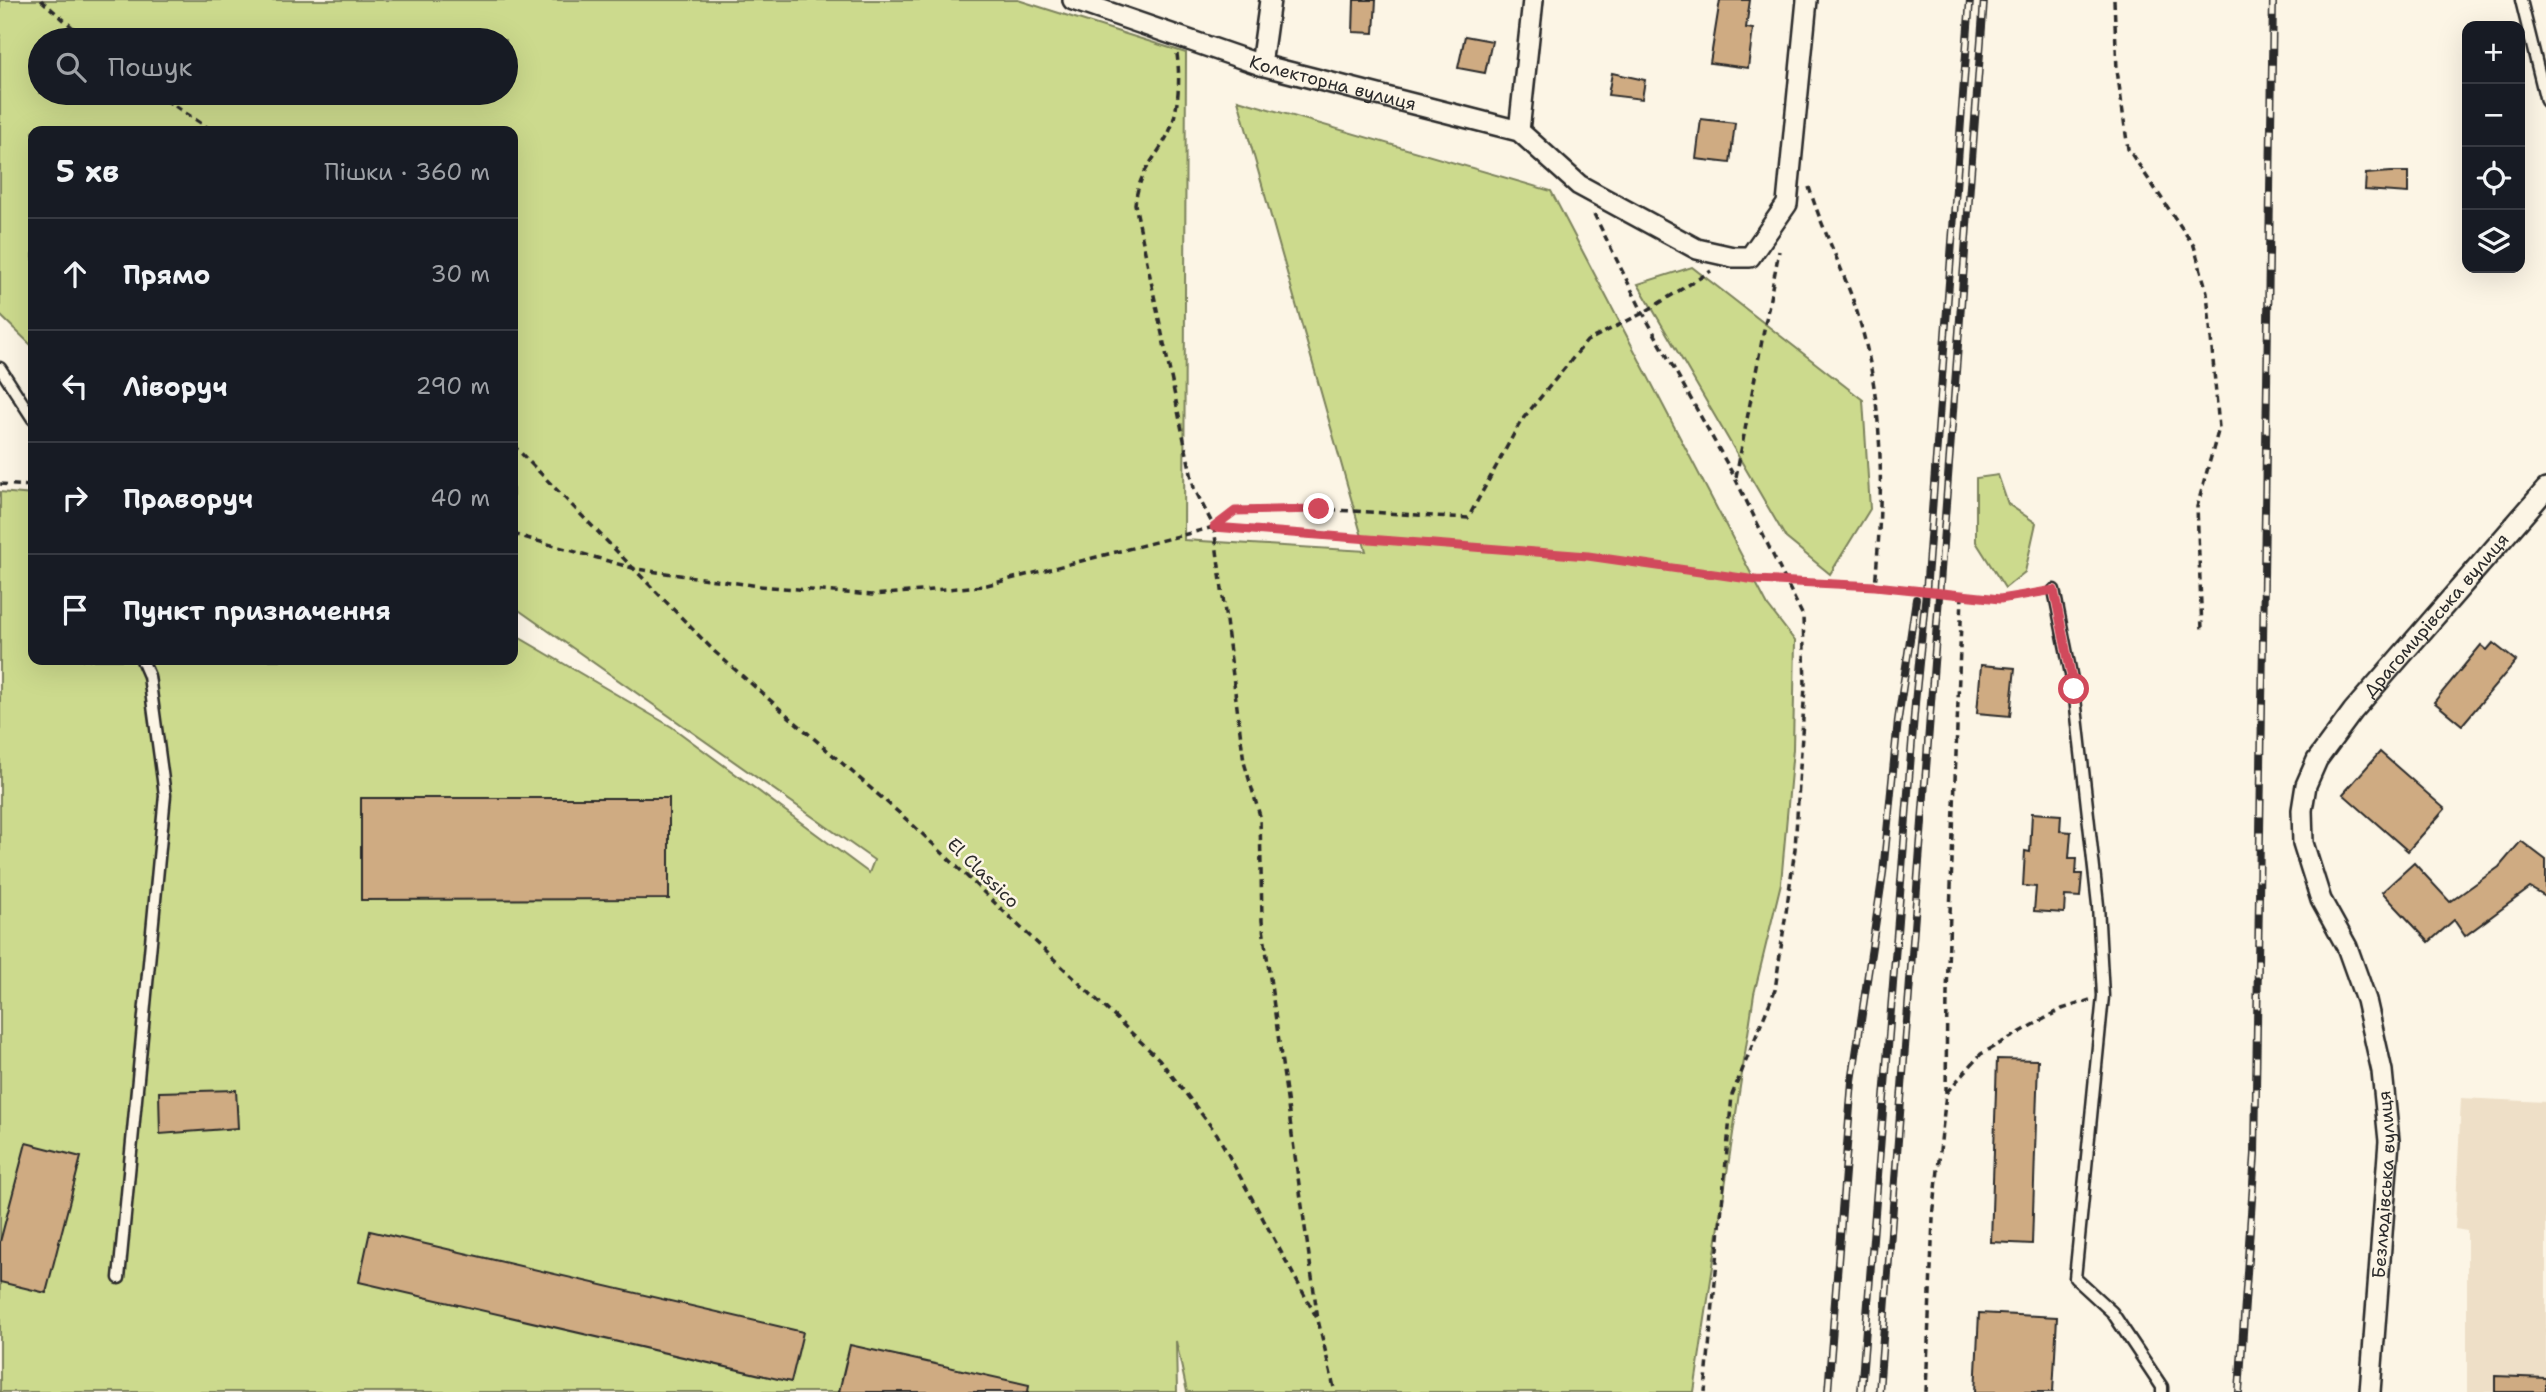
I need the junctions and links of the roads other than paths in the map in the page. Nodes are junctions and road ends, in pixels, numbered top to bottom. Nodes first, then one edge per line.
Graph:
1 (1073, 0) edge
2 (1270, 0) edge
3 (1533, 0) edge
4 (1807, 0) edge
5 (2521, 0) edge
6 (1261, 65) junction
7 (2546, 101) edge
8 (1519, 131) junction
9 (0, 368) edge
10 (28, 411) edge
11 (2546, 489) edge
12 (2054, 590) road end
13 (144, 665) edge
14 (2353, 710) joint
15 (119, 1278) dead end
16 (2162, 1392) edge
17 (2370, 1392) edge

1 - 6 street, Колекторна вулиця
2 - 6 street
3 - 8 street
4 - 8 street, Колекторна вулиця
5 - 7 lane
6 - 8 street, Колекторна вулиця
9 - 10 lane
11 - 14 street, Драгомирівська вулиця
12 - 16 lane
13 - 15 lane
14 - 17 street, Безлюдівська вулиця

